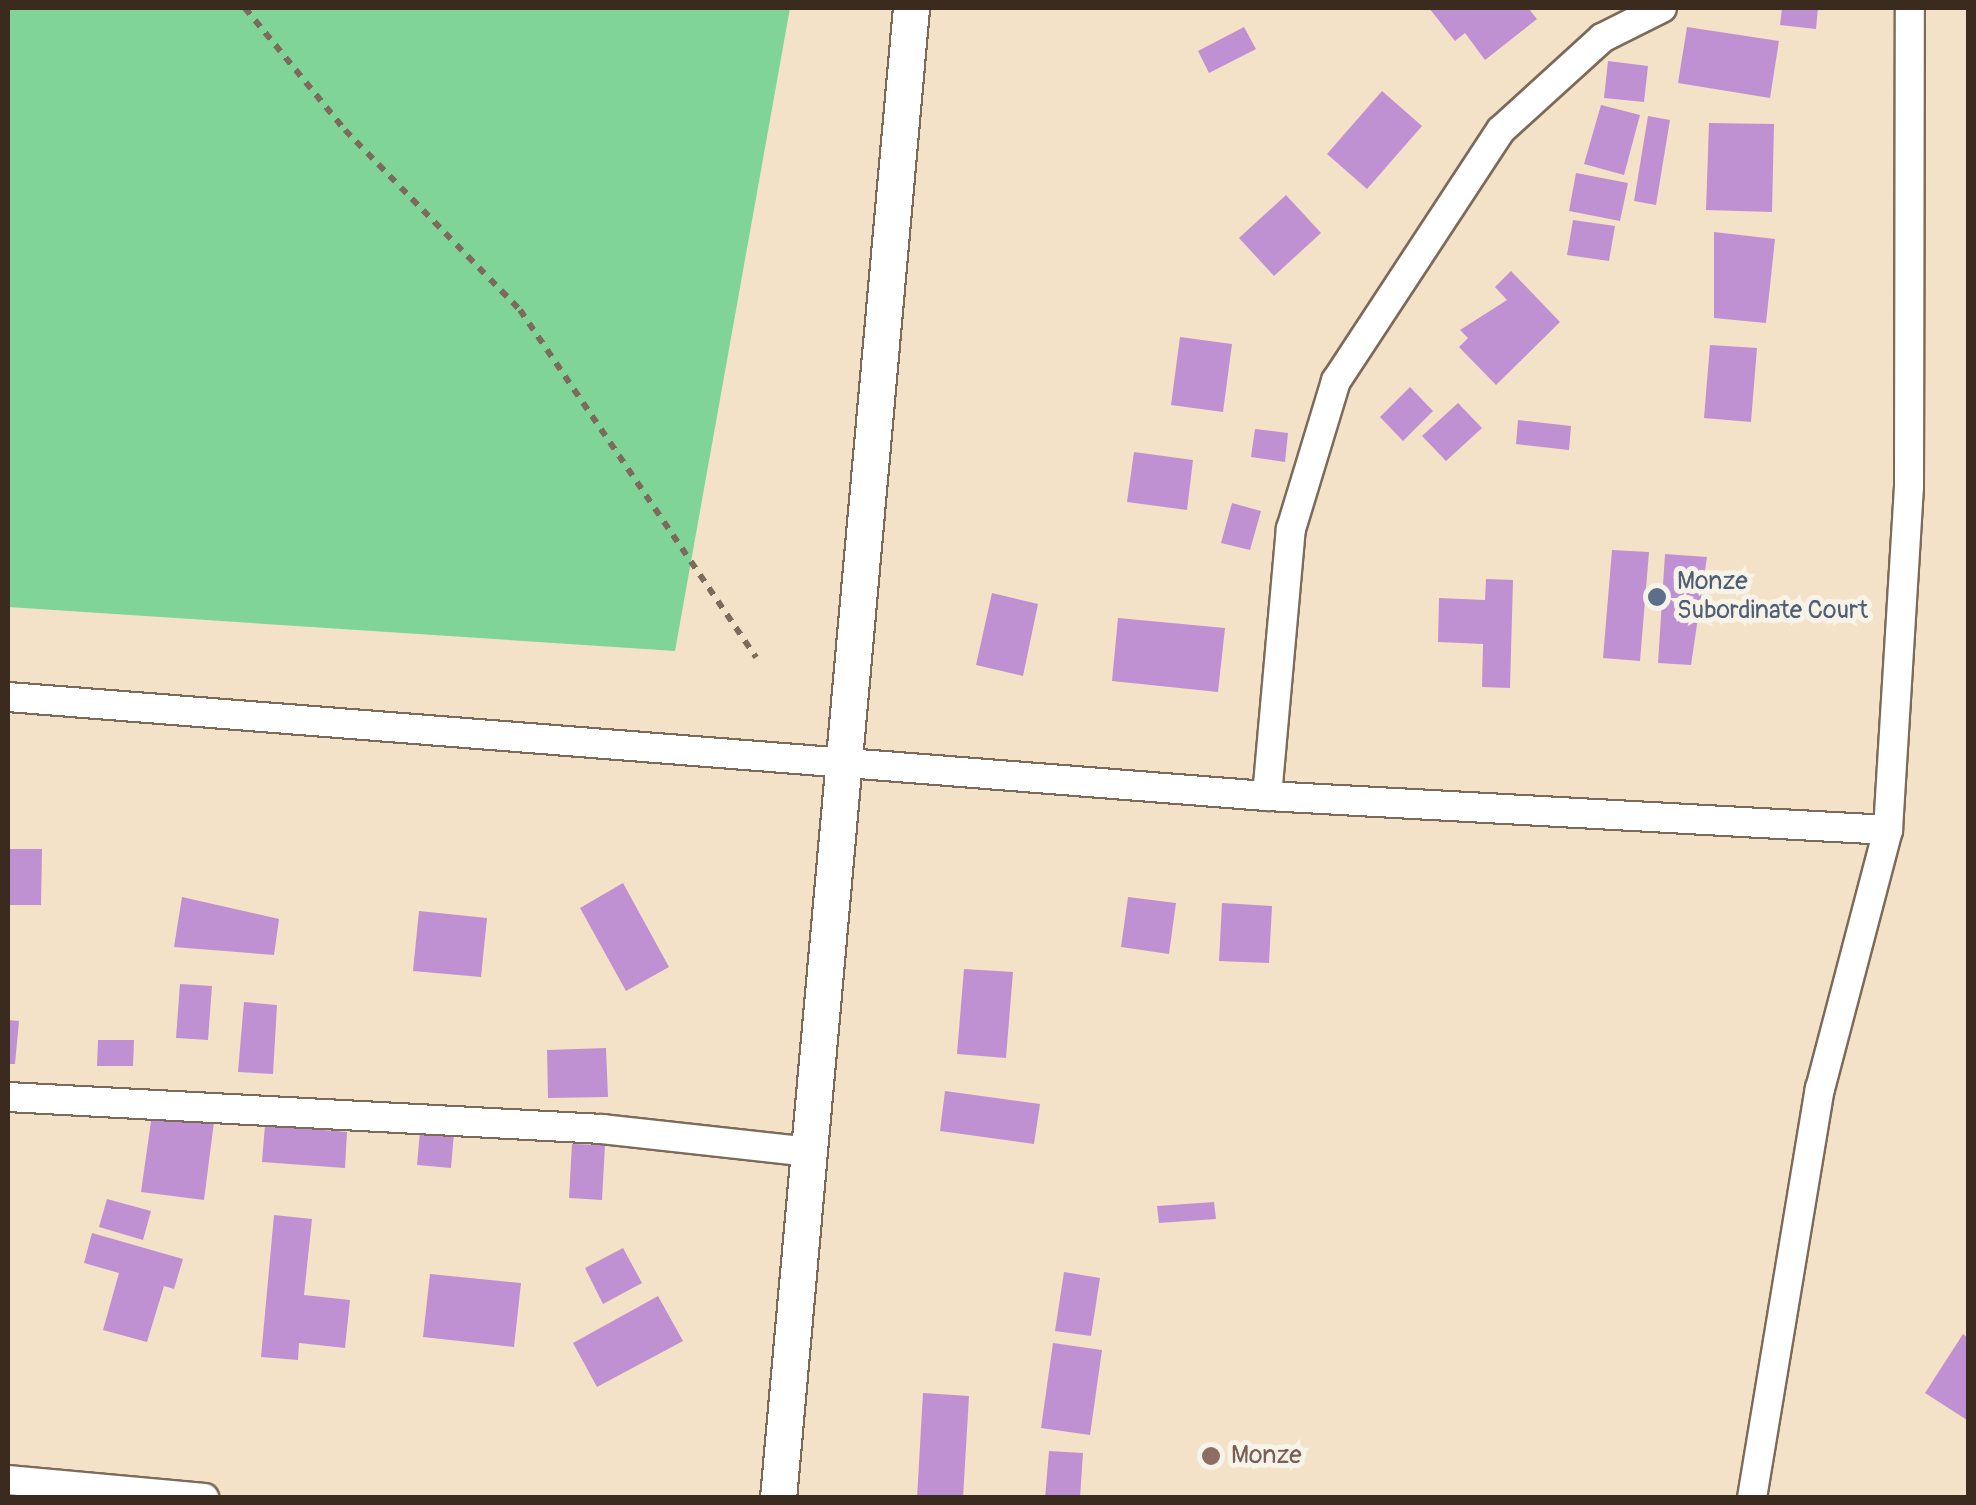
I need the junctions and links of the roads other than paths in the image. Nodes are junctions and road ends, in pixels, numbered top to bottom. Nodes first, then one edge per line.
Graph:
1 (911, 8) edge
2 (1662, 8) edge
3 (1910, 8) edge
4 (8, 697) edge
5 (849, 762) junction
6 (1267, 796) junction
7 (1888, 830) junction
8 (8, 1098) edge
9 (810, 1152) junction
10 (8, 1480) edge
11 (204, 1498) edge
12 (778, 1498) edge
13 (1752, 1498) edge

1 - 5 street
2 - 6 street
3 - 7 street
4 - 5 street
5 - 6 street
5 - 9 street
6 - 7 street
7 - 13 street
8 - 9 street
9 - 12 street
10 - 11 street

